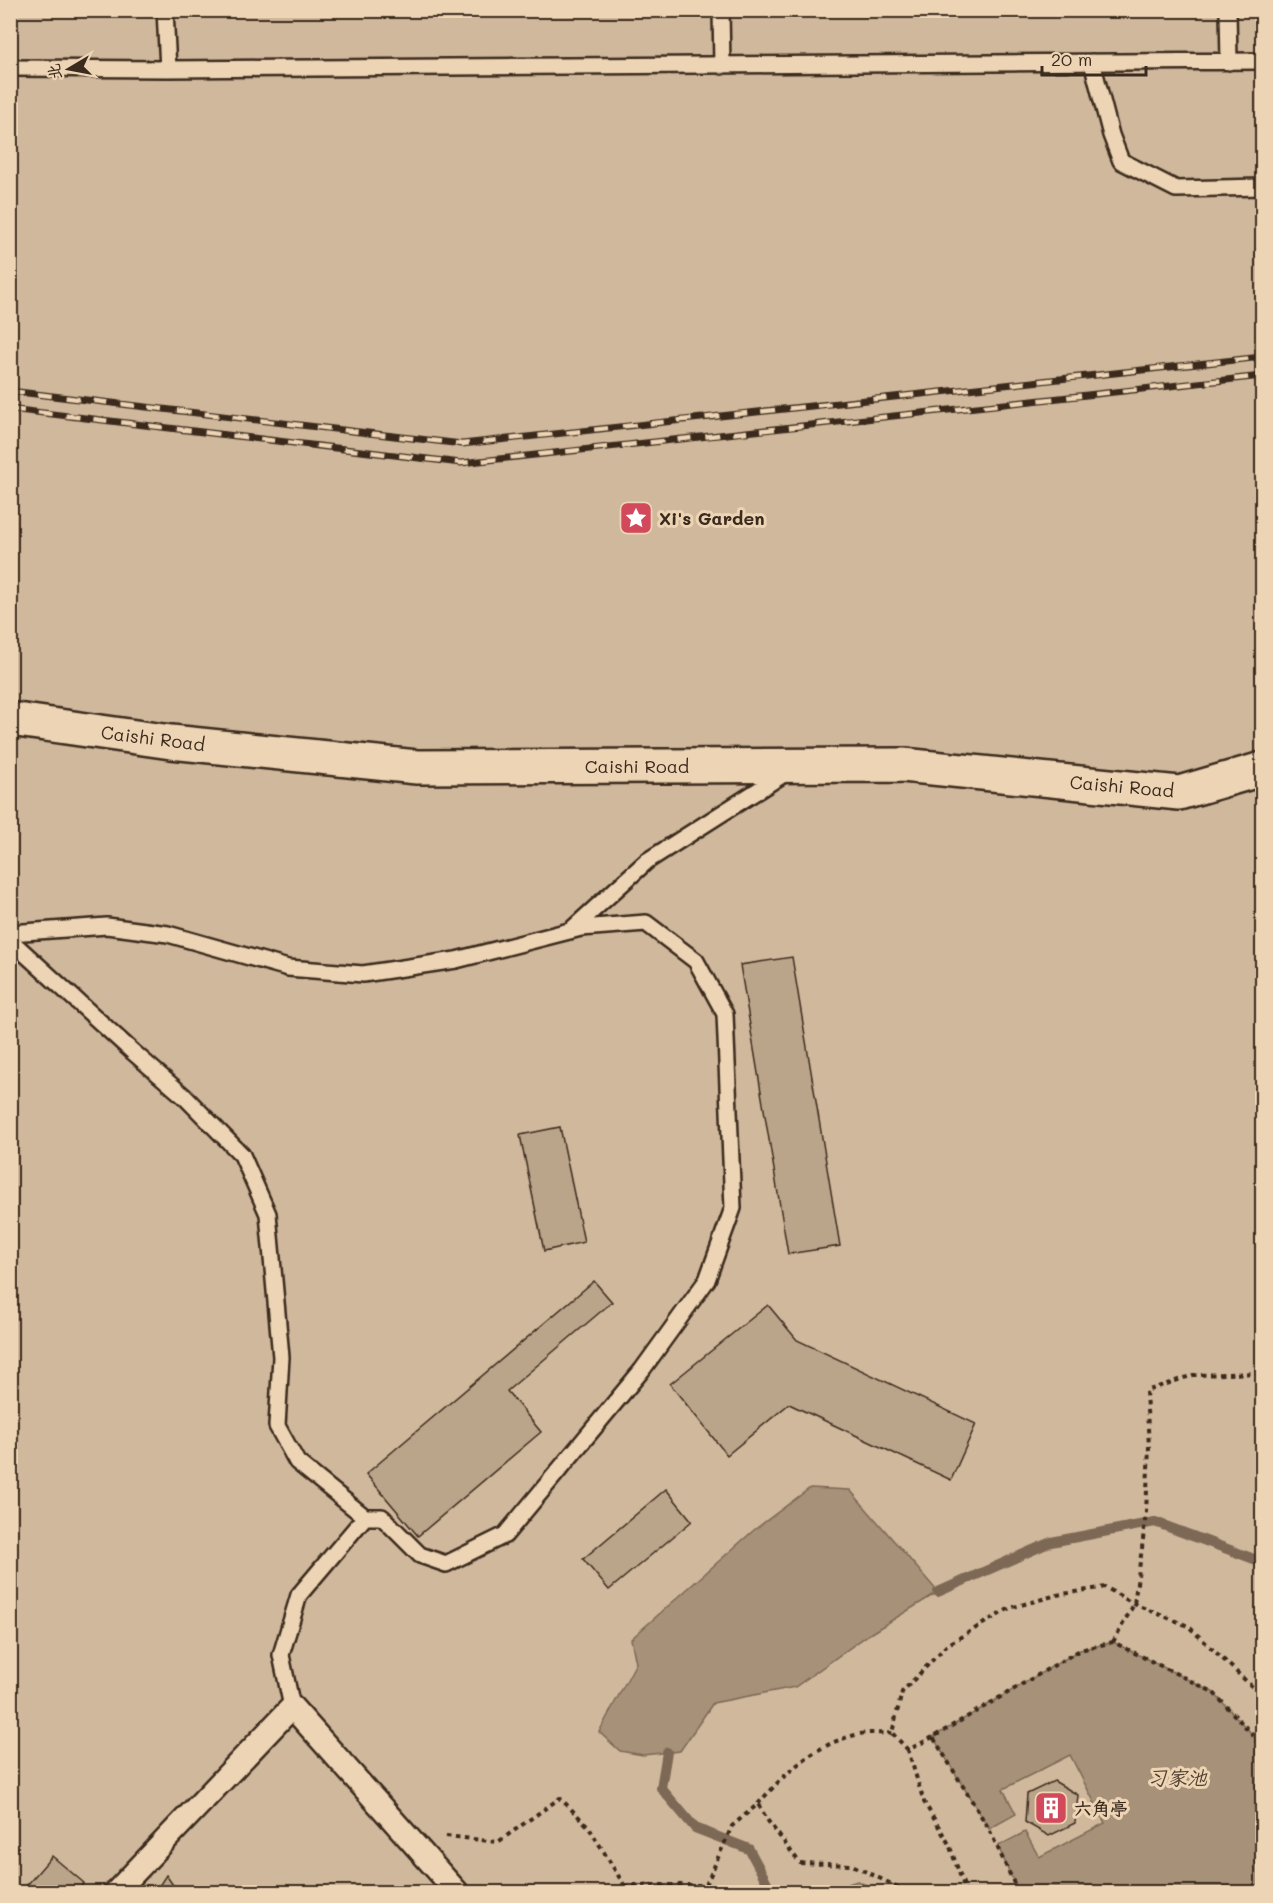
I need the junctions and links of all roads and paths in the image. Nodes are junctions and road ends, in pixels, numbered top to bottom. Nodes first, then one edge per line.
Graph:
1 (165, 10) edge
2 (721, 10) edge
3 (1228, 10) edge
4 (1263, 61) edge
5 (1229, 62) junction
6 (1092, 63) junction
7 (722, 66) junction
8 (10, 68) edge
9 (168, 69) junction
10 (1263, 187) edge
11 (10, 719) edge
12 (798, 765) junction
13 (1263, 769) edge
14 (570, 931) junction
15 (10, 933) edge
16 (10, 940) edge
17 (1263, 1373) edge
18 (365, 1517) junction
19 (1134, 1604) junction
20 (1113, 1642) junction
21 (1263, 1696) edge
22 (292, 1707) junction
23 (892, 1734) junction
24 (933, 1737) junction
25 (908, 1750) junction
26 (1263, 1750) edge
27 (758, 1804) junction
28 (415, 1846) junction
29 (706, 1884) junction
30 (624, 1885) junction
31 (116, 1893) edge
32 (457, 1893) edge
33 (622, 1893) edge
34 (720, 1893) edge
35 (908, 1893) edge
36 (966, 1893) edge
37 (1018, 1893) edge

1 - 9 lane
2 - 7 lane
3 - 5 lane
4 - 5 lane
5 - 6 lane
6 - 7 lane
6 - 10 lane
7 - 9 lane
8 - 9 lane
11 - 12 street, Caishi Road
12 - 13 street, Caishi Road
12 - 14 lane
14 - 15 lane
14 - 18 lane
16 - 18 lane
17 - 19 path
18 - 22 lane
19 - 20 path
19 - 21 path
19 - 23 path
20 - 24 path
20 - 26 path
22 - 28 street
22 - 31 street
23 - 25 path
23 - 27 path
24 - 25 path
24 - 37 path
25 - 36 path
27 - 29 path
27 - 35 path
28 - 30 path
28 - 32 street
29 - 30 path
29 - 34 path
30 - 33 path

